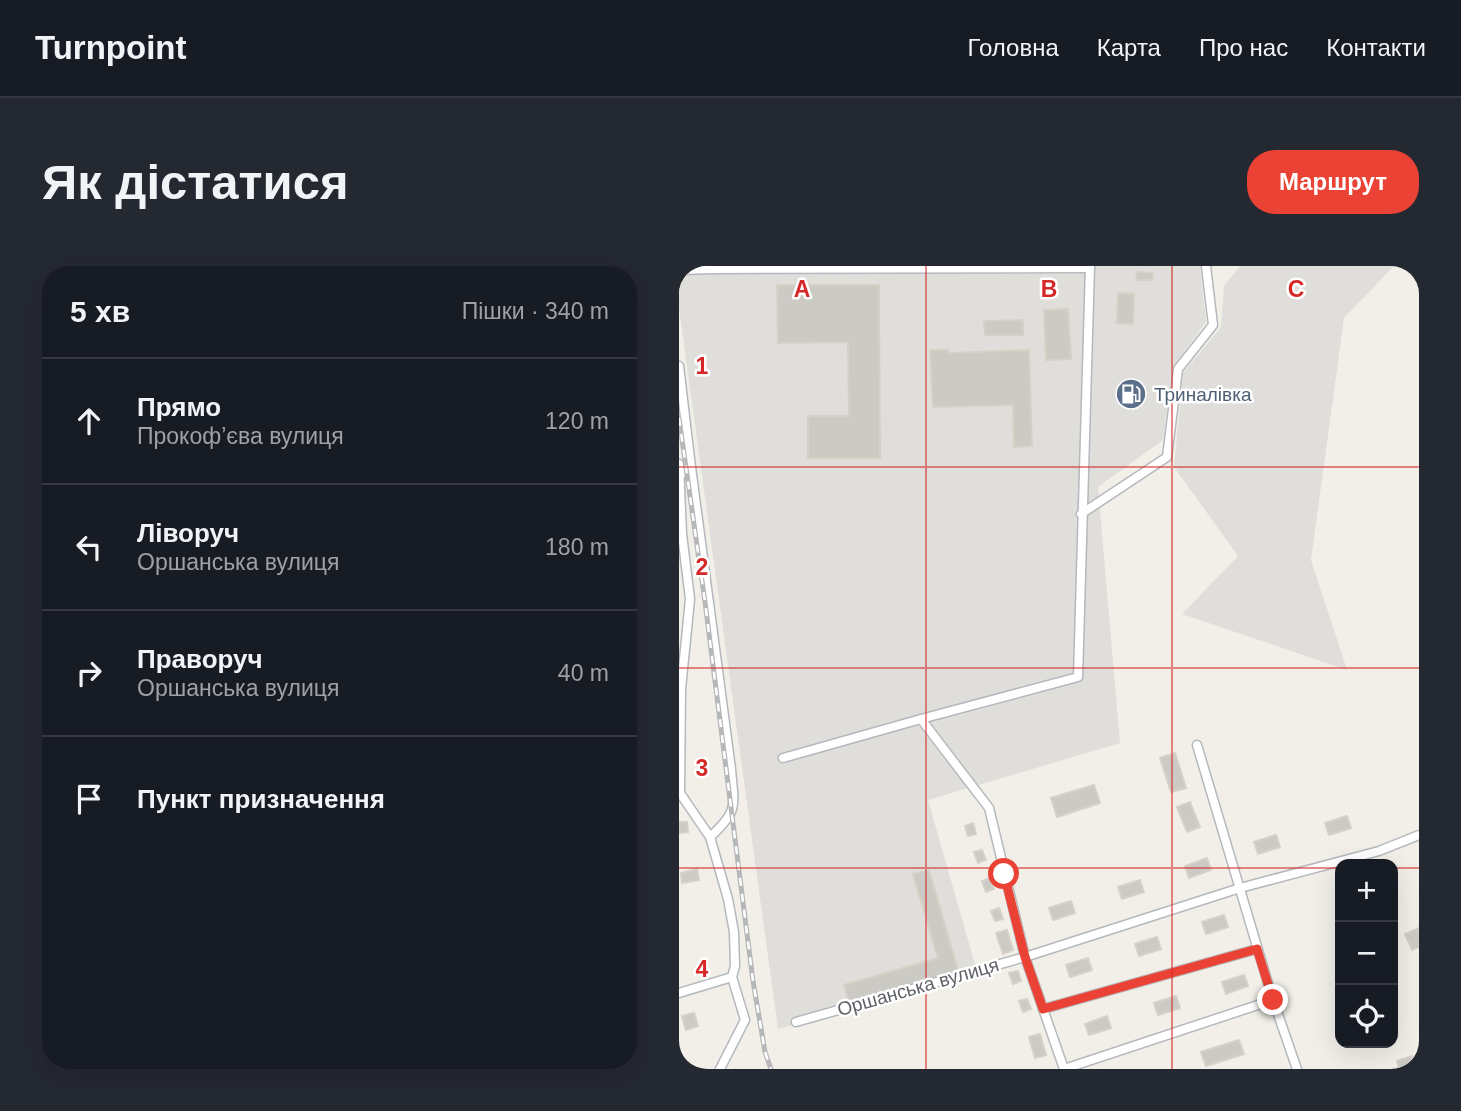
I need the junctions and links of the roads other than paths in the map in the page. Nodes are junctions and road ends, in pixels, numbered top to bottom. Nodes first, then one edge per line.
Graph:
1 (1206, 266) edge
2 (712, 267) edge
3 (747, 267) edge
4 (819, 267) edge
5 (897, 267) edge
6 (955, 267) edge
7 (1023, 267) edge
8 (1090, 267) edge
9 (679, 270) edge
10 (679, 366) edge
11 (679, 464) edge
12 (691, 467) junction
13 (680, 475) edge
14 (1081, 514) junction
15 (921, 719) junction
16 (1197, 745) dead end
17 (783, 758) dead end
18 (680, 793) edge
19 (1419, 835) edge
20 (710, 837) junction
21 (1240, 888) junction
22 (1257, 949) junction
23 (1025, 957) junction
24 (732, 977) junction
25 (679, 993) edge
26 (1273, 1000) junction
27 (1043, 1009) junction
28 (796, 1022) dead end
29 (720, 1069) edge
30 (1064, 1069) edge
31 (1297, 1069) edge

1 - 14 street
2 - 3 street
2 - 9 street
3 - 4 street
4 - 5 street
5 - 6 street
6 - 7 street
7 - 8 street
8 - 14 street
10 - 12 street
11 - 13 street
12 - 13 street
12 - 20 street
13 - 18 street
14 - 15 street
15 - 17 street
15 - 23 street
16 - 21 street
18 - 20 street
19 - 21 street, Оршанська вулиця
20 - 24 street
21 - 22 street
21 - 23 street, Оршанська вулиця
22 - 26 street
22 - 27 street
23 - 27 street
23 - 28 street, Оршанська вулиця
24 - 25 street
24 - 29 street
26 - 30 street
26 - 31 street
27 - 30 street

